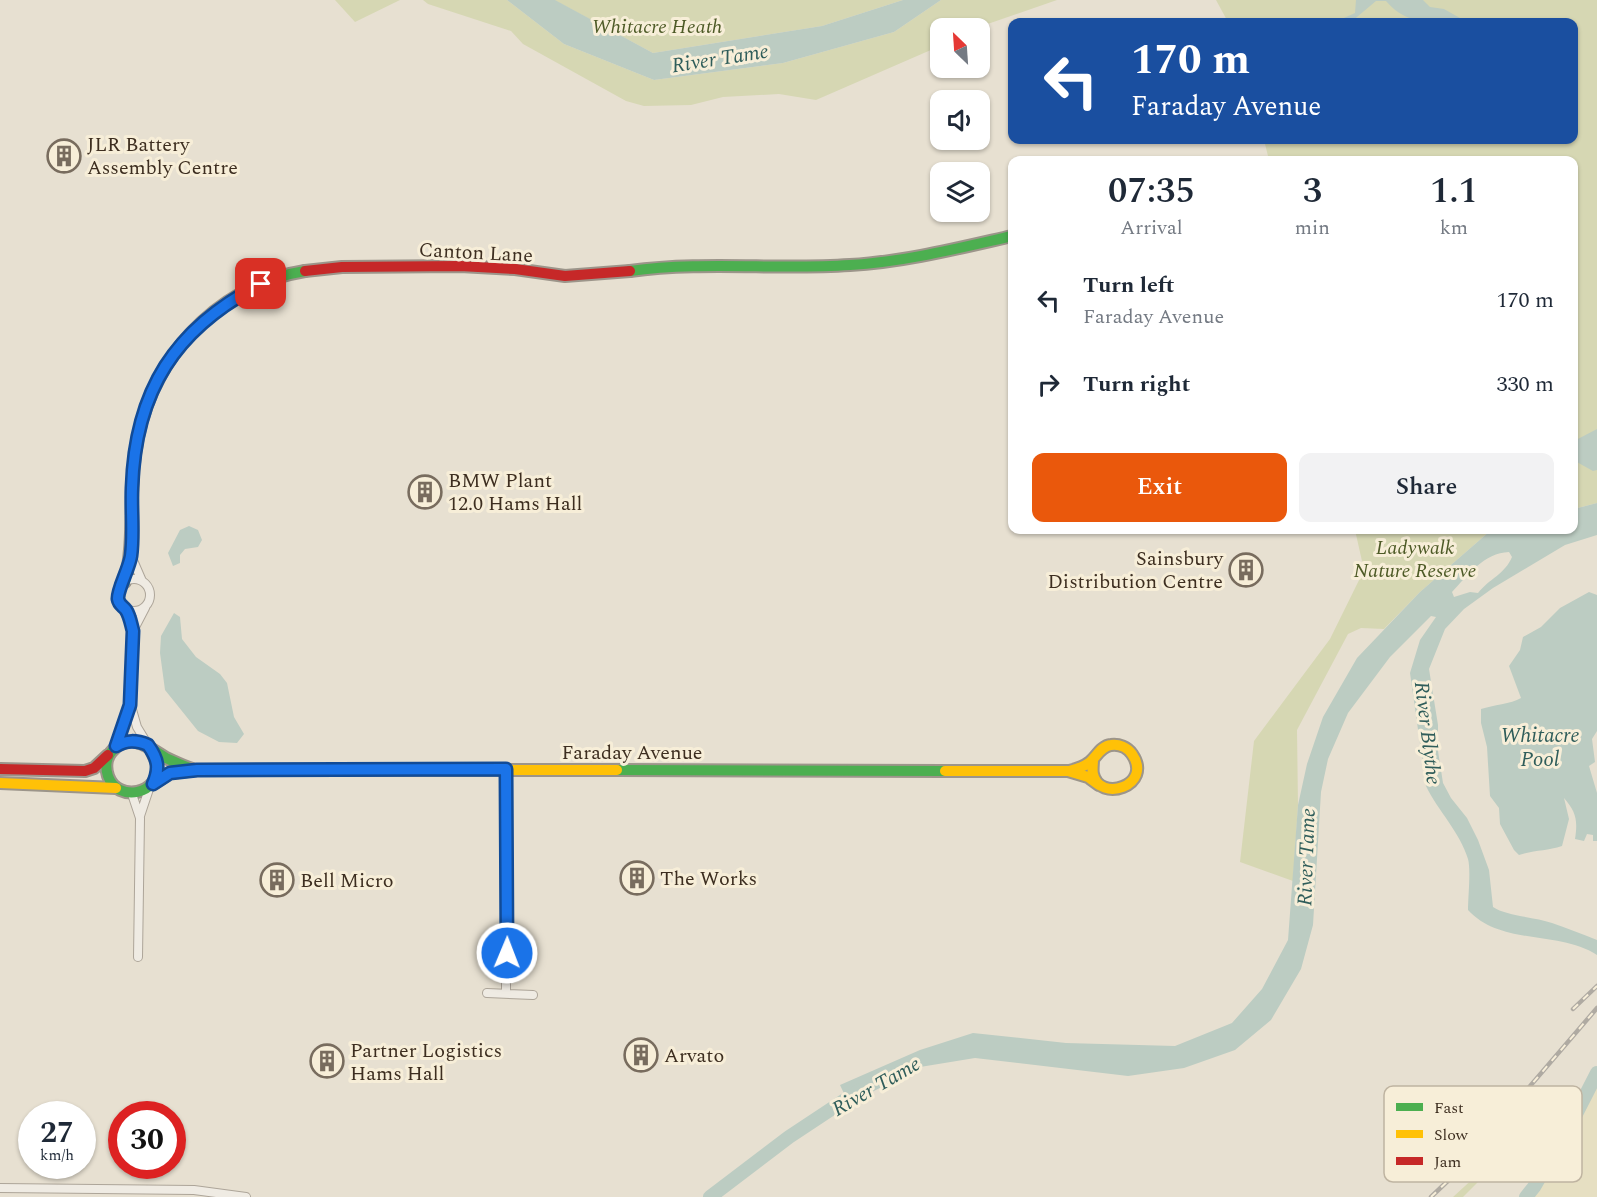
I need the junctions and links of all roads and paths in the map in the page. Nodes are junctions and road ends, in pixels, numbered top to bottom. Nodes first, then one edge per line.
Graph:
1 (1008, 237) edge
2 (131, 556) junction
3 (142, 581) junction
4 (124, 582) junction
5 (145, 607) junction
6 (125, 609) junction
7 (133, 631) junction
8 (130, 705) junction
9 (149, 747) junction
10 (113, 750) junction
11 (1093, 760) junction
12 (506, 769) junction
13 (0, 770) edge
14 (197, 770) junction
15 (1068, 771) junction
16 (0, 783) edge
17 (1099, 784) junction
18 (152, 785) junction
19 (116, 788) junction
20 (132, 794) junction
21 (140, 818) junction
22 (138, 957) dead end
23 (487, 993) dead end
24 (507, 993) junction
25 (533, 995) dead end
26 (0, 1188) edge
27 (246, 1197) edge

1 - 2 street, Canton Lane
2 - 3 street, Canton Lane
2 - 4 street, Canton Lane
3 - 4 street
3 - 5 street
4 - 6 street
5 - 6 street
5 - 7 street
6 - 7 street
7 - 8 street
8 - 9 street
8 - 10 street
9 - 10 street
9 - 14 street, Faraday Avenue
9 - 18 street
10 - 13 street
10 - 19 street
11 - 15 street, Faraday Avenue
11 - 17 street
11 - 17 street
12 - 14 street, Faraday Avenue
12 - 15 street, Faraday Avenue
12 - 24 street
14 - 18 street, Faraday Avenue
15 - 17 street, Faraday Avenue
16 - 19 street
18 - 20 street
18 - 21 street
19 - 20 street
20 - 21 street
21 - 22 street
23 - 24 street
24 - 25 street
26 - 27 street

